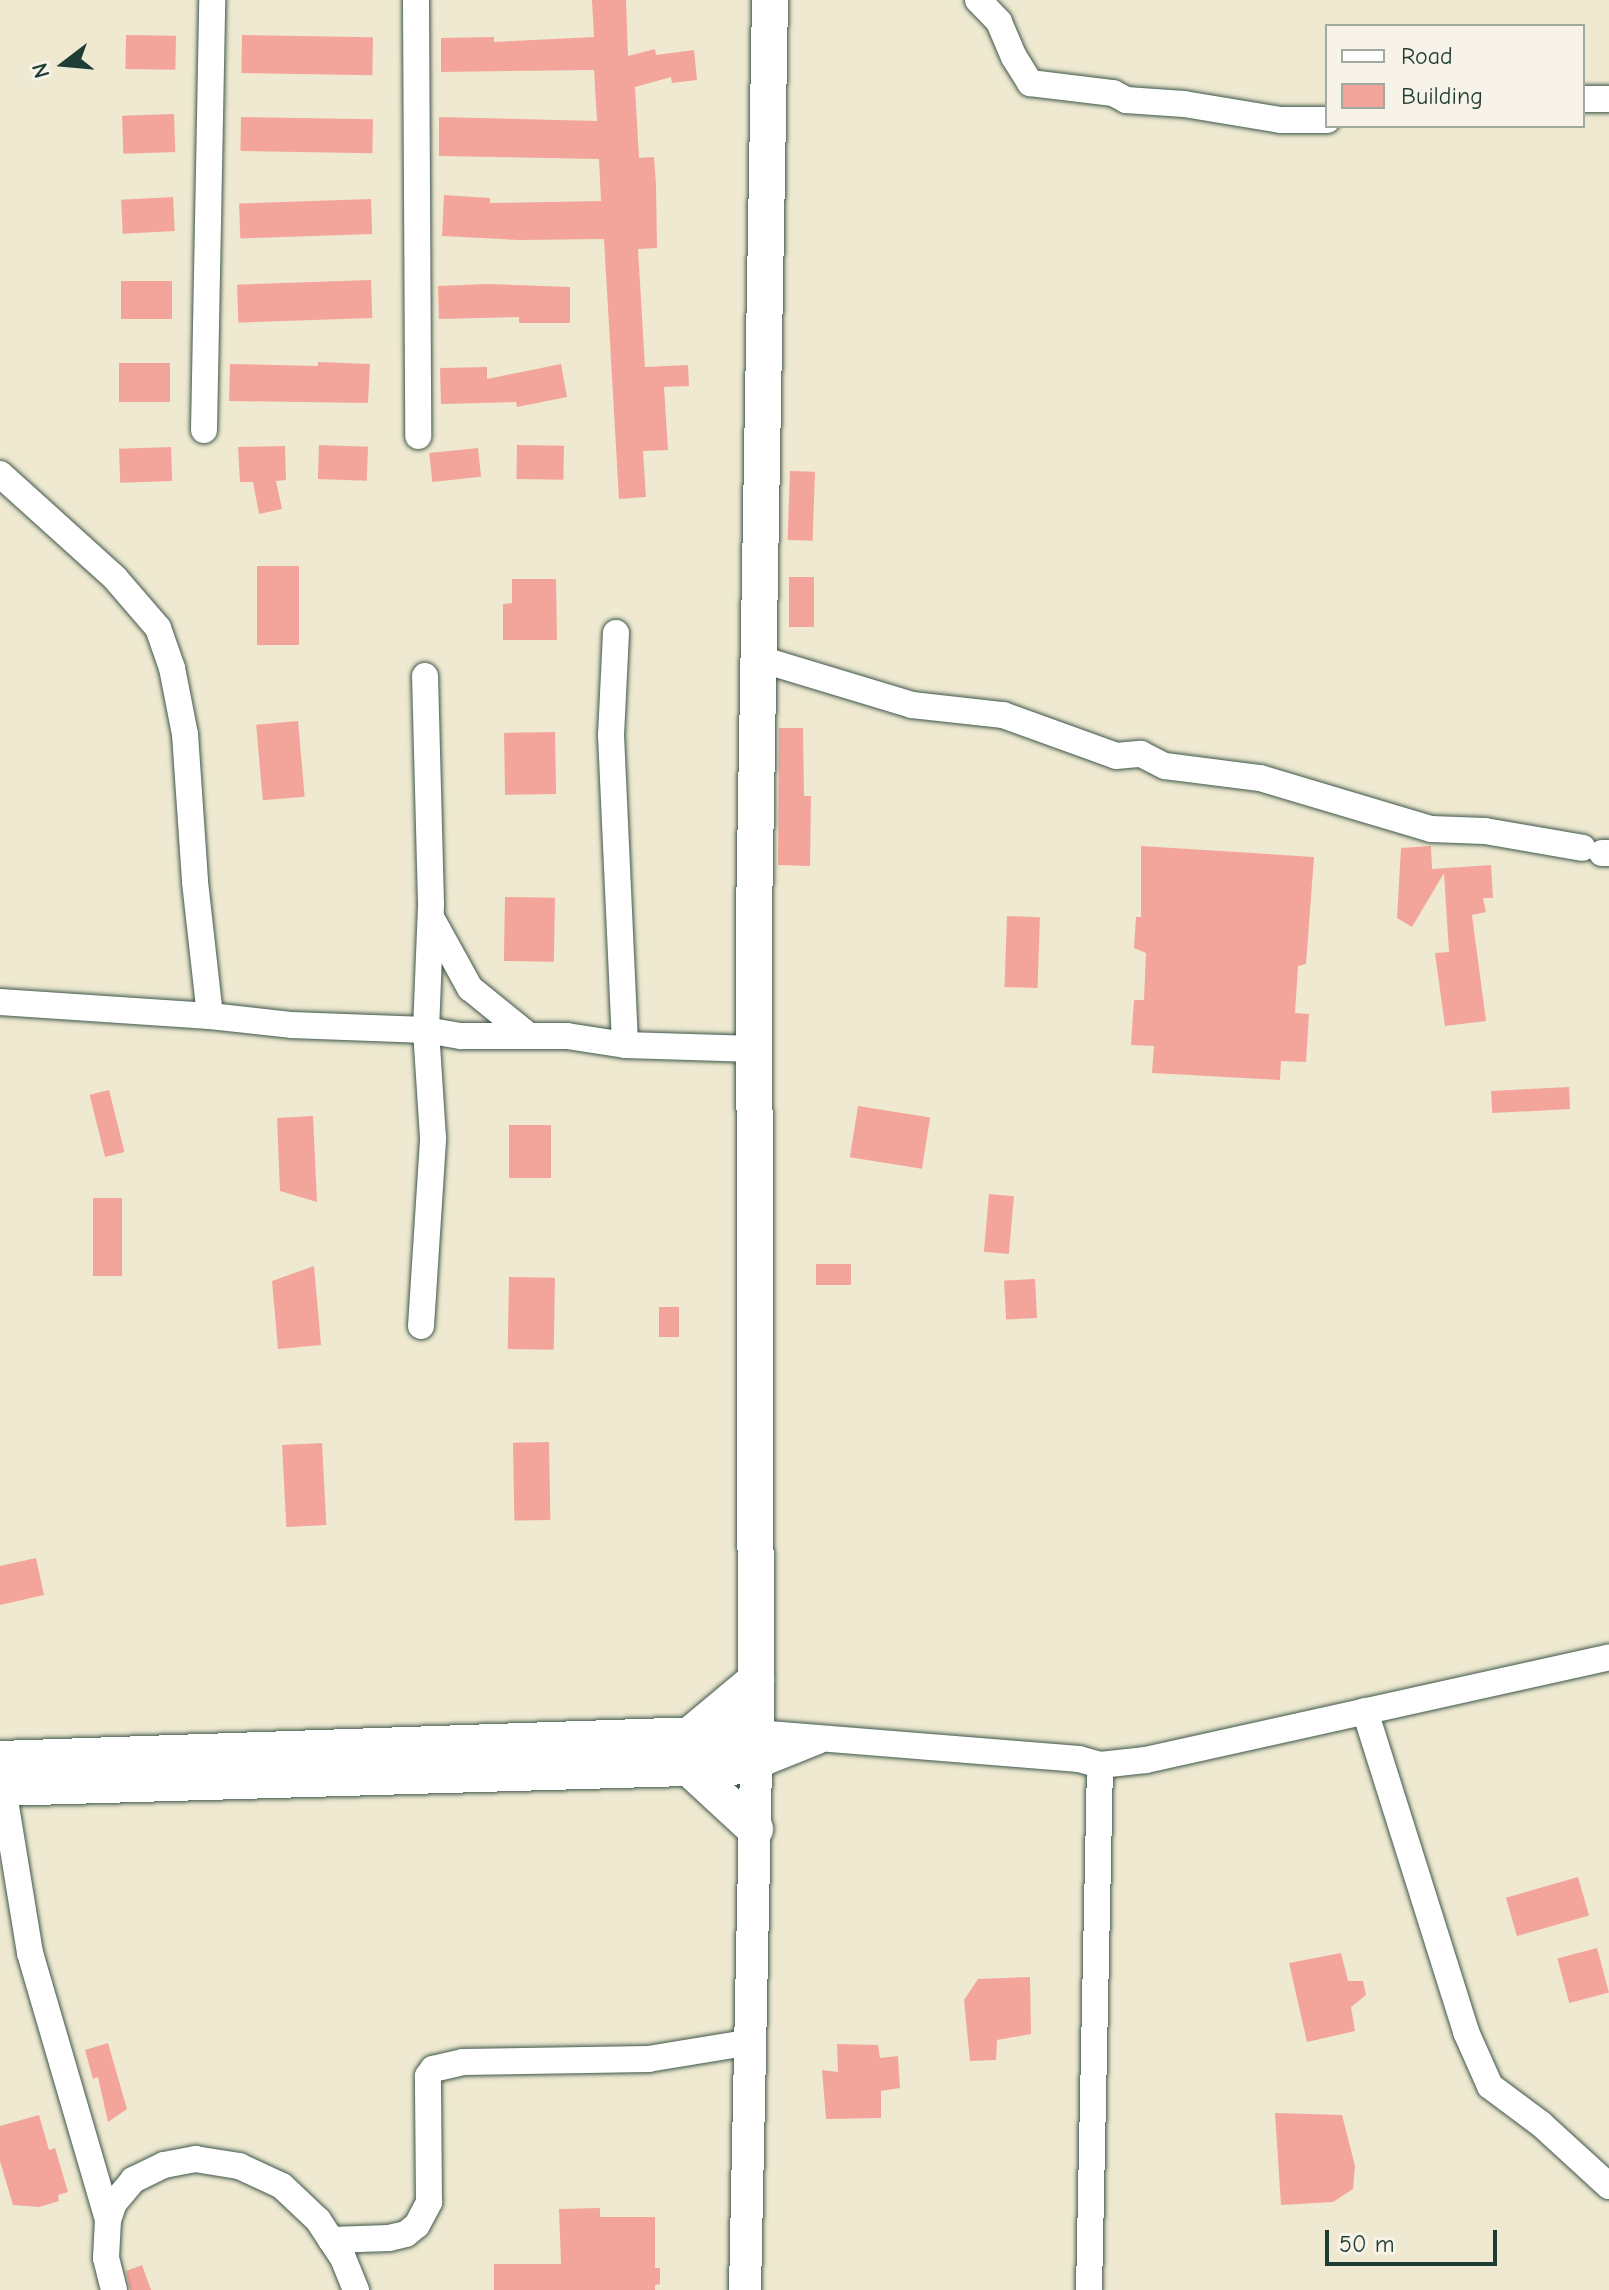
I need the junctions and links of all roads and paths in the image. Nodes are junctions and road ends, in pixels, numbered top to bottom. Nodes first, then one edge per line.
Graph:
1 (212, 0) edge
2 (416, 0) edge
3 (770, 0) edge
4 (978, 0) edge
5 (1585, 99) edge
6 (1609, 99) edge
7 (1325, 120) edge
8 (204, 430) dead end
9 (418, 436) dead end
10 (0, 474) edge
11 (616, 633) dead end
12 (760, 659) junction
13 (425, 676) dead end
14 (1598, 851) edge
15 (431, 918) junction
16 (0, 1002) edge
17 (210, 1016) junction
18 (426, 1030) junction
19 (529, 1036) junction
20 (625, 1042) junction
21 (755, 1049) junction
22 (421, 1326) dead end
23 (1609, 1657) edge
24 (756, 1680) junction
25 (1365, 1711) junction
26 (756, 1750) junction
27 (689, 1752) junction
28 (1100, 1765) junction
29 (1, 1778) edge
30 (755, 1829) junction
31 (752, 2042) junction
32 (1609, 2186) edge
33 (108, 2220) junction
34 (331, 2240) junction
35 (114, 2290) edge
36 (356, 2290) edge
37 (745, 2290) edge
38 (1089, 2290) edge

1 - 8 street
2 - 9 street
3 - 12 main road
4 - 7 street
5 - 6 street
10 - 17 street
11 - 20 street
12 - 14 street
12 - 21 main road
13 - 15 street
15 - 18 street
15 - 19 street
16 - 17 street
17 - 18 street
18 - 19 street
18 - 22 street
19 - 20 street
20 - 21 street
21 - 24 main road
23 - 25 street
24 - 26 main road
24 - 27 main road
25 - 28 street
25 - 32 street
26 - 27 main road
26 - 28 street
26 - 30 street
27 - 29 main road
27 - 30 main road
28 - 38 street
29 - 33 street
30 - 31 street
31 - 34 street
31 - 37 street
33 - 34 street
33 - 35 street
34 - 36 street

